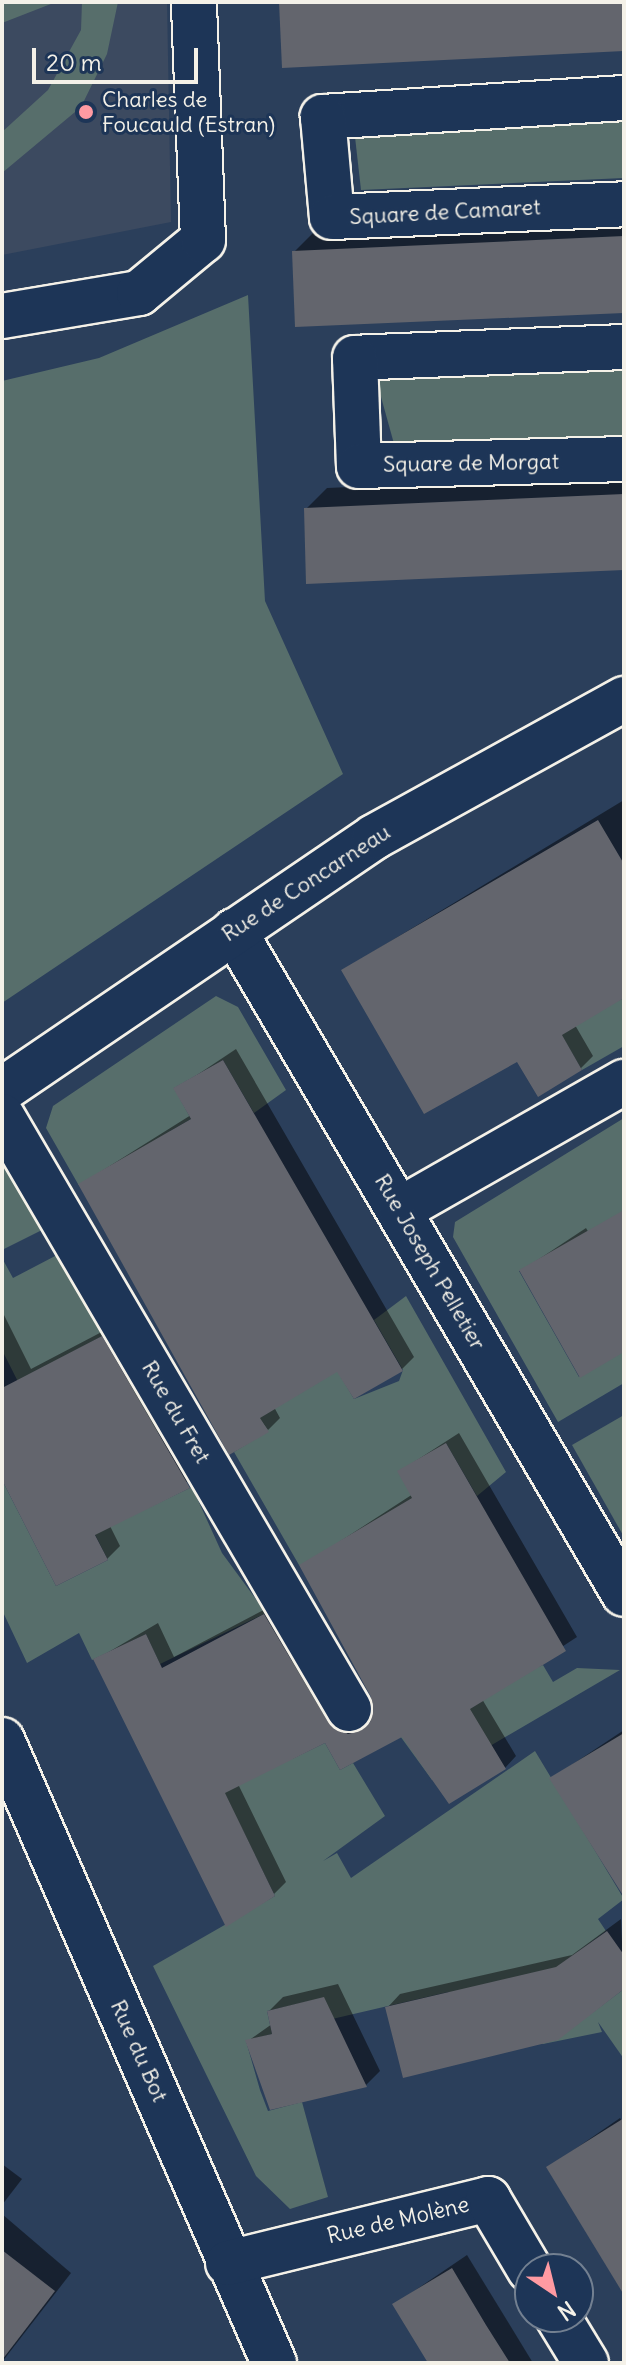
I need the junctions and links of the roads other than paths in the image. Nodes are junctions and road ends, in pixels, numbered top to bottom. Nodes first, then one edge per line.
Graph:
1 (194, 2) edge
2 (624, 98) edge
3 (624, 204) edge
4 (2, 316) edge
5 (624, 347) edge
6 (624, 459) edge
7 (624, 699) edge
8 (234, 931) junction
9 (624, 1082) edge
10 (2, 1090) edge
11 (2, 1116) edge
12 (401, 1209) junction
13 (624, 1594) edge
14 (349, 1709) dead end
15 (2, 1740) edge
16 (520, 2253) edge
17 (228, 2263) junction
18 (568, 2333) edge
19 (274, 2363) edge
20 (586, 2363) edge

1 - 4 street
2 - 3 street, Square de Camaret
5 - 6 street, Square de Morgat
7 - 8 street, Rue de Concarneau
8 - 10 street, Rue de Concarneau
8 - 12 street, Rue Joseph Pelletier
9 - 12 street
11 - 14 street, Rue du Fret
12 - 13 street, Rue Joseph Pelletier
15 - 17 street, Rue du Bot
16 - 17 street, Rue de Molène
17 - 19 street, Rue du Bot
18 - 20 street

